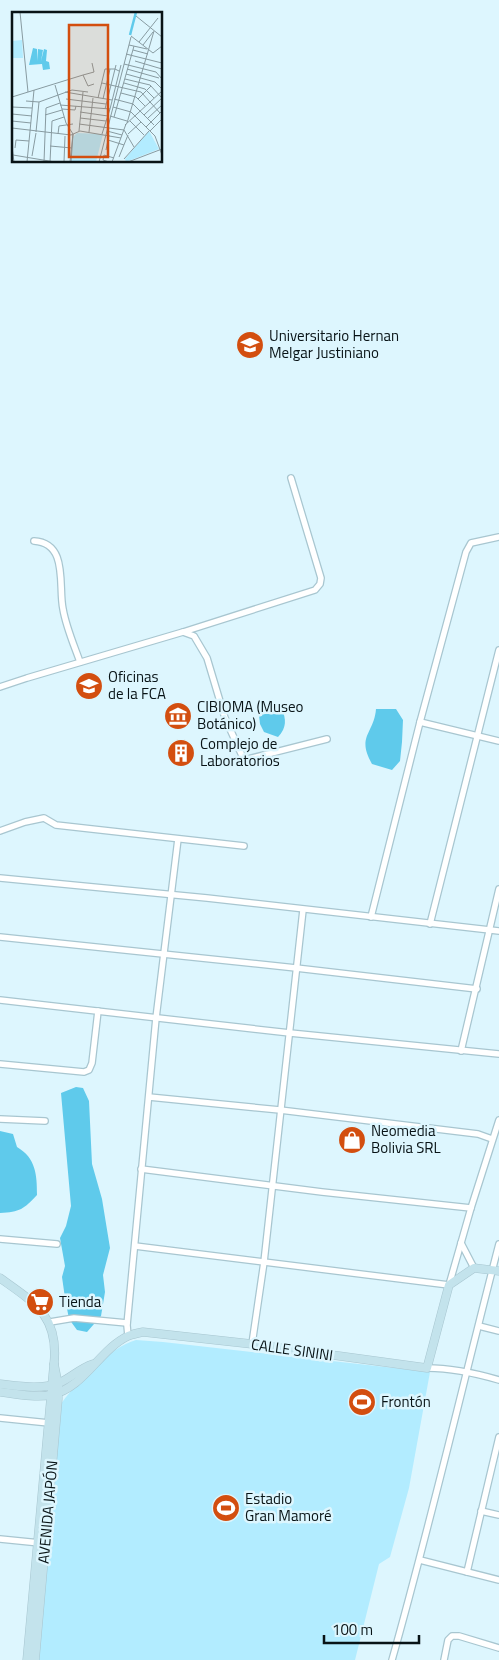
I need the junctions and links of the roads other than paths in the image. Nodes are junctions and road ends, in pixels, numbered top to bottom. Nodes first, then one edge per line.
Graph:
1 (291, 478) dead end
2 (499, 536) edge
3 (34, 541) dead end
4 (183, 632) junction
5 (499, 650) edge
6 (80, 662) junction
7 (0, 687) edge
8 (420, 722) junction
9 (477, 736) junction
10 (326, 739) dead end
11 (499, 741) edge
12 (0, 831) edge
13 (178, 839) junction
14 (244, 846) dead end
15 (0, 878) edge
16 (499, 889) edge
17 (171, 895) junction
18 (303, 910) junction
19 (372, 918) junction
20 (430, 924) junction
21 (489, 930) junction
22 (499, 931) edge
23 (0, 937) edge
24 (163, 954) junction
25 (296, 968) junction
26 (476, 990) junction
27 (0, 1000) edge
28 (98, 1011) junction
29 (156, 1018) junction
30 (290, 1033) junction
31 (462, 1051) junction
32 (499, 1054) edge
33 (0, 1064) edge
34 (149, 1096) junction
35 (280, 1110) junction
36 (0, 1119) edge
37 (499, 1120) edge
38 (45, 1121) dead end
39 (492, 1139) junction
40 (141, 1169) junction
41 (272, 1185) junction
42 (471, 1208) junction
43 (0, 1239) edge
44 (461, 1242) junction
45 (57, 1244) dead end
46 (499, 1244) edge
47 (135, 1246) junction
48 (264, 1262) junction
49 (474, 1268) junction
50 (496, 1270) edge
51 (0, 1278) edge
52 (449, 1285) junction
53 (50, 1322) junction
54 (127, 1323) junction
55 (479, 1326) junction
56 (499, 1331) edge
57 (128, 1336) junction
58 (252, 1344) junction
59 (427, 1368) junction
60 (464, 1370) junction
61 (499, 1380) edge
62 (0, 1384) edge
63 (55, 1389) junction
64 (0, 1392) edge
65 (0, 1418) edge
66 (48, 1422) junction
67 (499, 1437) edge
68 (498, 1445) edge
69 (481, 1511) junction
70 (499, 1515) edge
71 (0, 1539) edge
72 (41, 1544) junction
73 (420, 1560) junction
74 (467, 1572) junction
75 (499, 1580) edge
76 (499, 1648) edge
77 (27, 1660) edge
78 (34, 1660) edge
79 (392, 1660) edge
80 (444, 1660) edge

1 - 4 street
2 - 8 street
3 - 6 street
4 - 6 street
4 - 10 street
5 - 9 street
6 - 7 street
8 - 9 street
8 - 19 street
9 - 11 street
9 - 20 street
12 - 13 street
13 - 14 street
13 - 17 street
15 - 17 street
16 - 21 street
17 - 18 street
17 - 24 street
18 - 19 street
18 - 25 street
19 - 20 street
20 - 21 street
21 - 22 street
21 - 26 street
23 - 24 street
24 - 25 street
24 - 29 street
25 - 26 street
25 - 30 street
26 - 31 street
27 - 28 street
28 - 29 street
28 - 33 street
29 - 30 street
29 - 34 street
30 - 31 street
30 - 35 street
31 - 32 street
34 - 35 street
34 - 40 street
35 - 39 street
35 - 41 street
36 - 38 street
37 - 39 street
39 - 42 street
40 - 41 street
40 - 47 street
41 - 42 street
41 - 48 street
42 - 44 street
43 - 45 street
44 - 49 street
44 - 52 street
46 - 50 street
47 - 48 street
47 - 54 street
48 - 52 street
48 - 58 street
49 - 50 street
49 - 52 street
50 - 55 street
51 - 53 street
52 - 59 street
53 - 54 street
53 - 63 street, AVENIDA JAPÓN
54 - 57 street
55 - 56 street
55 - 60 street
57 - 58 street, CALLE SININI
57 - 63 street, CALLE SININI
58 - 59 street, CALLE SININI
59 - 60 street, CALLE SININI
60 - 61 street, CALLE SININI
60 - 73 street
62 - 63 street
63 - 64 street
63 - 66 street, AVENIDA JAPÓN
63 - 72 street, AVENIDA JAPÓN
65 - 66 street
66 - 72 street, AVENIDA JAPÓN
67 - 68 street
68 - 69 street
69 - 70 street
69 - 74 street
71 - 72 street
72 - 77 street, AVENIDA JAPÓN
72 - 78 street, AVENIDA JAPÓN
73 - 74 street
73 - 79 street
74 - 75 street
76 - 80 street

